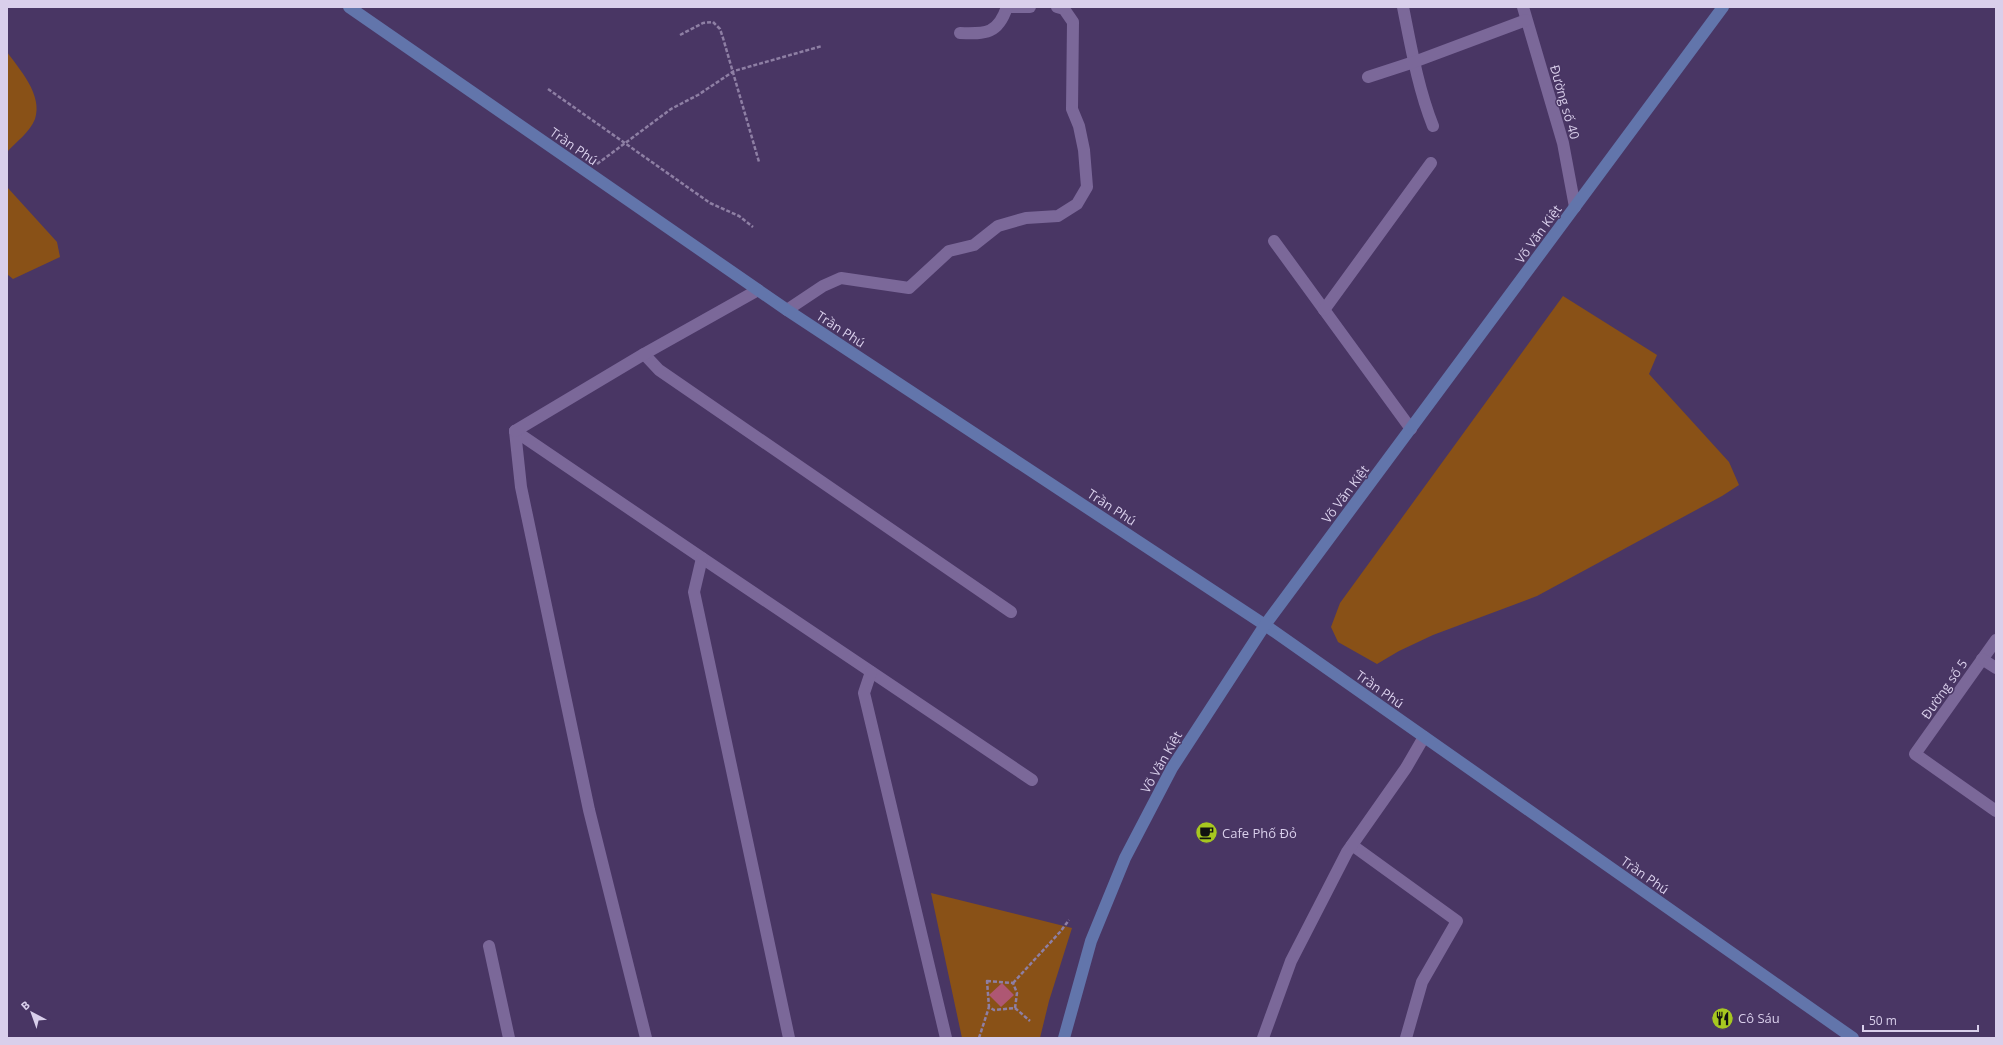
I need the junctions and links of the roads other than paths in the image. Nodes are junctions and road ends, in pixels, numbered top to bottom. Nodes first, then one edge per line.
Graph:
1 (349, 7) edge
2 (1007, 7) edge
3 (1030, 7) edge
4 (1057, 7) edge
5 (1403, 7) edge
6 (1523, 7) edge
7 (1720, 8) edge
8 (1526, 20) junction
9 (960, 33) dead end
10 (1414, 62) junction
11 (1368, 77) dead end
12 (1433, 126) dead end
13 (1431, 163) dead end
14 (1575, 207) junction
15 (1274, 241) dead end
16 (758, 290) junction
17 (787, 310) junction
18 (1324, 310) junction
19 (644, 354) junction
20 (1411, 429) junction
21 (515, 431) junction
22 (702, 558) junction
23 (1011, 612) dead end
24 (1265, 625) junction
25 (1996, 640) edge
26 (1982, 659) junction
27 (1996, 668) edge
28 (871, 672) junction
29 (1424, 737) junction
30 (1032, 780) dead end
31 (1996, 811) edge
32 (1352, 845) junction
33 (489, 946) dead end
34 (509, 1038) edge
35 (646, 1038) edge
36 (789, 1038) edge
37 (946, 1038) edge
38 (1064, 1038) edge
39 (1263, 1038) edge
40 (1406, 1038) edge
41 (1853, 1038) edge

1 - 16 main road, Trần Phú
2 - 3 street
2 - 9 street
4 - 17 street
5 - 10 street
6 - 8 street, Đường số 40
7 - 14 main road, Võ Văn Kiệt
8 - 10 street
8 - 14 street, Đường số 40
10 - 11 street
10 - 12 street
13 - 18 street
14 - 20 main road, Võ Văn Kiệt
15 - 18 street
16 - 17 main road, Trần Phú
16 - 19 street
17 - 24 main road, Trần Phú
18 - 20 street
19 - 21 street
19 - 23 street
20 - 24 main road, Võ Văn Kiệt
21 - 22 street
21 - 35 street
22 - 28 street
22 - 36 street
24 - 29 main road, Trần Phú
24 - 38 main road, Võ Văn Kiệt
25 - 26 street, Đường số 5
26 - 27 street
26 - 31 street, Đường số 5
28 - 30 street
28 - 37 street
29 - 32 street
29 - 41 main road, Trần Phú
32 - 39 street
32 - 40 street
33 - 34 street

